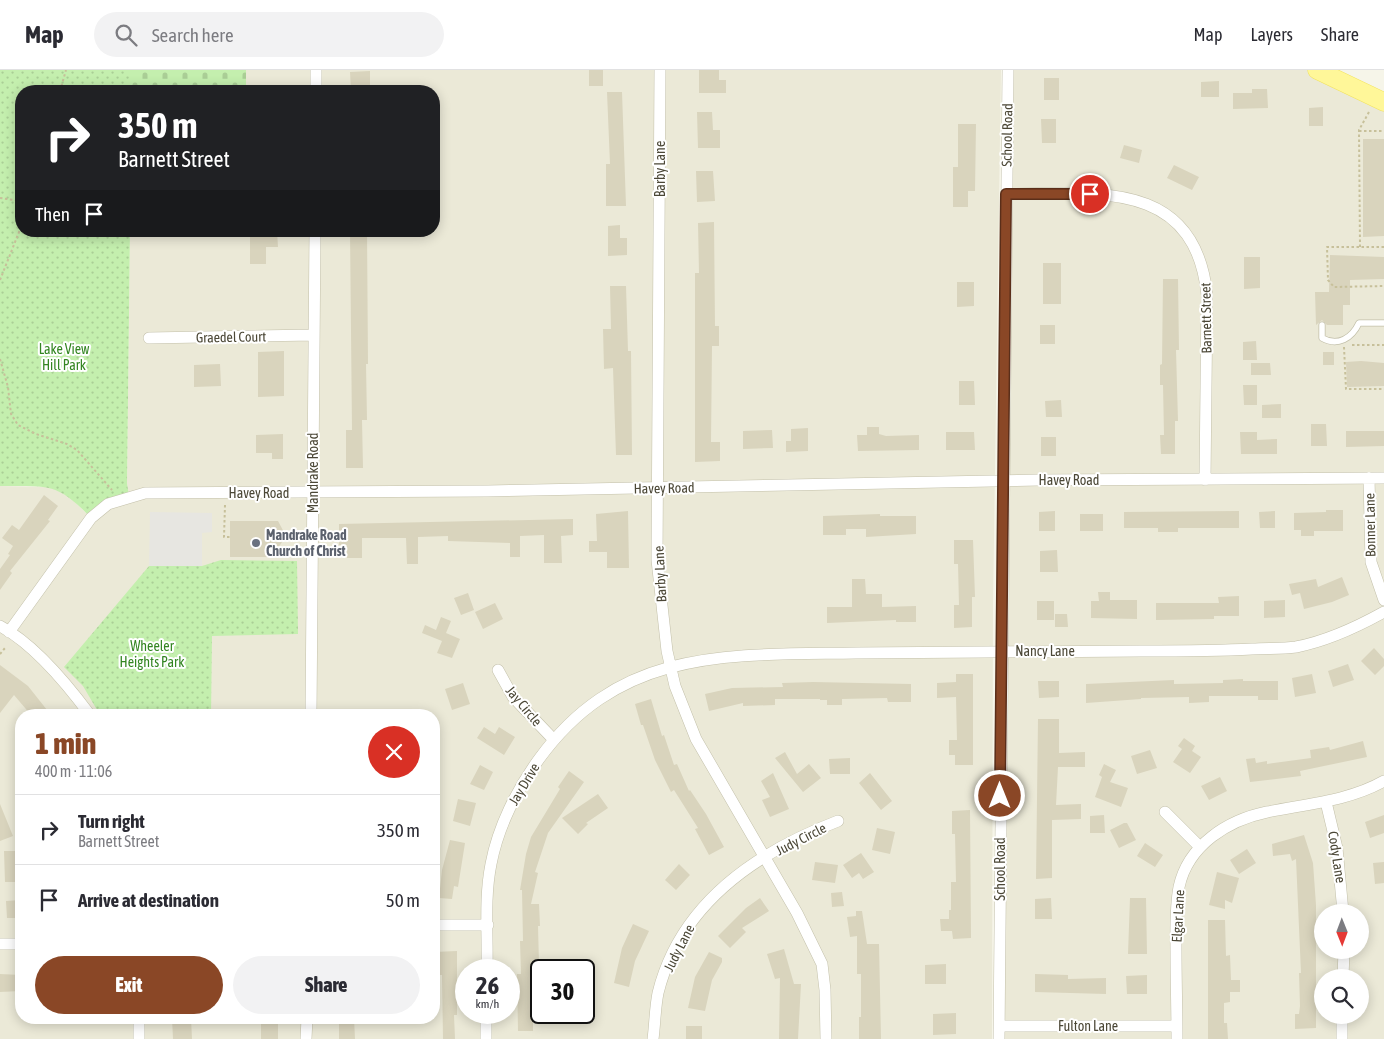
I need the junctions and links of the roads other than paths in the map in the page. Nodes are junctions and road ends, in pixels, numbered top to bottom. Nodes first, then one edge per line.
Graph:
1 (316, 70) edge
2 (660, 70) edge
3 (1008, 70) edge
4 (1316, 70) edge
5 (316, 85) edge
6 (1378, 104) edge
7 (1006, 194) junction
8 (315, 237) edge
9 (1384, 323) edge
10 (1322, 325) dead end
11 (314, 335) junction
12 (149, 338) dead end
13 (1369, 478) junction
14 (1384, 478) edge
15 (1205, 480) junction
16 (1003, 482) junction
17 (658, 488) junction
18 (313, 492) junction
19 (1384, 600) edge
20 (1384, 612) edge
21 (5, 629) edge
22 (1002, 651) junction
23 (670, 666) junction
24 (498, 670) dead end
25 (86, 709) edge
26 (311, 709) edge
27 (554, 740) junction
28 (1384, 781) edge
29 (1326, 802) junction
30 (1166, 812) dead end
31 (838, 821) dead end
32 (1200, 847) junction
33 (764, 858) junction
34 (1342, 904) edge
35 (440, 925) edge
36 (488, 925) junction
37 (0, 944) edge
38 (15, 944) edge
39 (487, 959) edge
40 (139, 1024) edge
41 (307, 1024) edge
42 (486, 1024) edge
43 (1342, 1024) edge
44 (999, 1026) junction
45 (1177, 1026) junction
46 (139, 1039) edge
47 (306, 1039) edge
48 (486, 1039) edge
49 (653, 1039) edge
50 (826, 1039) edge
51 (999, 1039) edge
52 (1177, 1039) edge
53 (1342, 1039) edge

1 - 5 street
2 - 17 street, Barby Lane
3 - 7 street, School Road
4 - 6 main road
7 - 15 street, Barnett Street
7 - 16 street, School Road
8 - 11 street, Mandrake Road
9 - 10 lane
11 - 12 street, Graedel Court
11 - 18 street, Mandrake Road
13 - 14 street, Havey Road
13 - 15 street, Havey Road
13 - 19 street, Bonner Lane
15 - 16 street, Havey Road
16 - 17 street, Havey Road
16 - 22 street, School Road
17 - 18 street, Havey Road
17 - 23 street, Barby Lane
18 - 21 street, Havey Road
18 - 26 street, Mandrake Road
20 - 22 street, Nancy Lane
21 - 25 street
22 - 23 street, Nancy Lane
22 - 44 street, School Road
23 - 27 street, Jay Drive
23 - 33 street, Barby Lane
24 - 27 street, Jay Circle
27 - 36 street, Jay Drive
28 - 29 street, Elgar Lane
29 - 32 street, Elgar Lane
29 - 34 street, Cody Lane
30 - 32 street
31 - 33 street, Judy Circle
32 - 45 street, Elgar Lane
33 - 49 street, Judy Lane
33 - 50 street, Barby Lane
35 - 36 street
36 - 39 street, Jay Drive
37 - 38 street
40 - 46 street
41 - 47 street
42 - 48 street
43 - 53 street
44 - 45 street, Fulton Lane
44 - 51 street, School Road
45 - 52 street, Elgar Lane

